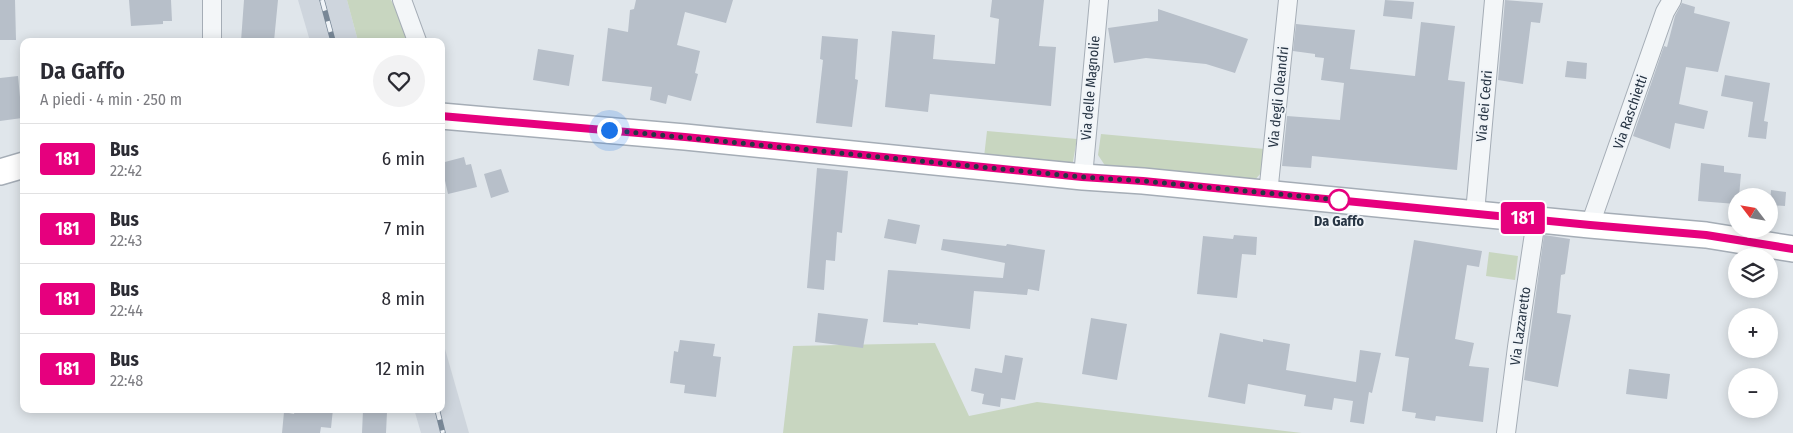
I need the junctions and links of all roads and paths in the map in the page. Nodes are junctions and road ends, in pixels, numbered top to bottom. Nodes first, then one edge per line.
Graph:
1 (212, 0) edge
2 (402, 0) edge
3 (1099, 0) edge
4 (1288, 0) edge
5 (1494, 0) edge
6 (1672, 0) edge
7 (212, 38) edge
8 (416, 38) edge
9 (445, 114) edge
10 (20, 166) edge
11 (0, 172) edge
12 (1082, 177) junction
13 (1268, 194) junction
14 (1475, 213) junction
15 (1536, 220) junction
16 (1590, 225) junction
17 (1793, 248) edge
18 (1506, 433) edge

1 - 7 street
2 - 8 street
3 - 12 street, Via delle Magnolie
4 - 13 street, Via degli Oleandri
5 - 14 street, Via dei Cedri
6 - 16 street, Via Raschietti
9 - 12 main road
10 - 11 main road
12 - 13 main road
13 - 14 main road
14 - 15 main road
15 - 16 main road
15 - 18 street, Via Lazzaretto
16 - 17 main road

